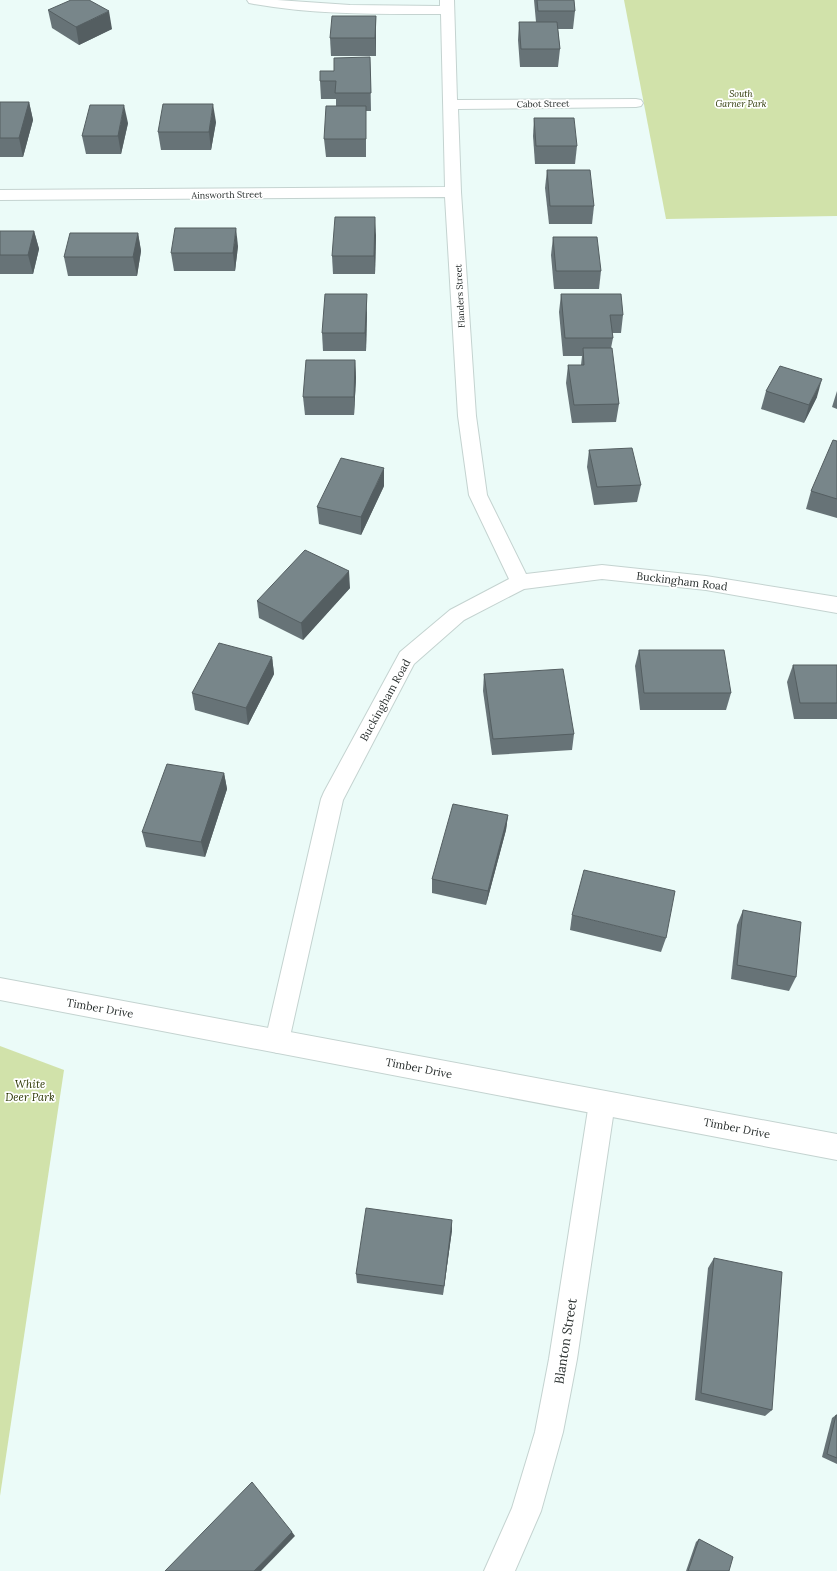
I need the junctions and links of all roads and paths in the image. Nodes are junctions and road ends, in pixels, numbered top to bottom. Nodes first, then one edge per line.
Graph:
1 (254, 0) edge
2 (447, 5) edge
3 (636, 103) dead end
4 (450, 105) junction
5 (453, 192) junction
6 (0, 195) edge
7 (520, 582) junction
8 (837, 605) edge
9 (0, 990) edge
10 (277, 1041) junction
11 (602, 1103) junction
12 (837, 1147) edge
13 (499, 1571) edge

1 - 2 street
2 - 4 street, Flanders Street
3 - 4 street, Cabot Street
4 - 5 street, Flanders Street
5 - 6 street, Ainsworth Street
5 - 7 street, Flanders Street
7 - 8 street, Buckingham Road
7 - 10 street, Buckingham Road
9 - 10 street, Timber Drive
10 - 11 street, Timber Drive
11 - 12 street, Timber Drive
11 - 13 street, Blanton Street

